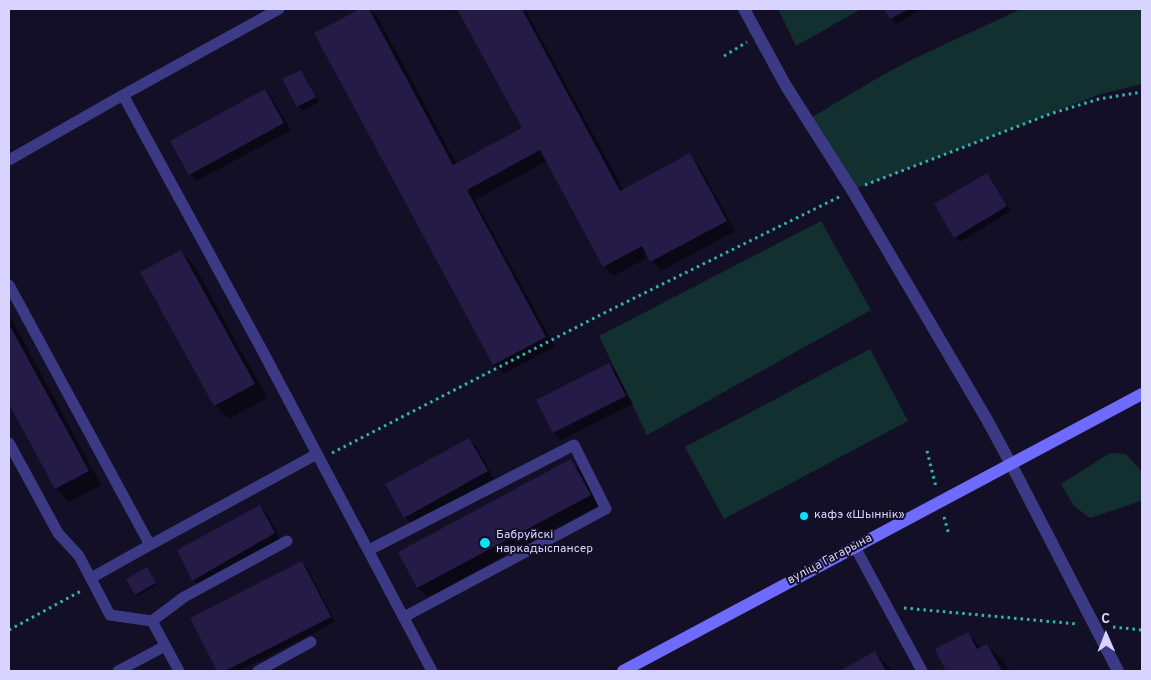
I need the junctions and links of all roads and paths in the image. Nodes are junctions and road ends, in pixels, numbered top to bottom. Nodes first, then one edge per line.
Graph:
1 (279, 9) edge
2 (744, 9) edge
3 (758, 36) junction
4 (724, 56) dead end
5 (1142, 92) edge
6 (123, 95) junction
7 (9, 160) edge
8 (852, 190) junction
9 (9, 285) edge
10 (1142, 394) edge
11 (9, 443) edge
12 (319, 456) junction
13 (1011, 464) junction
14 (287, 541) dead end
15 (150, 545) junction
16 (855, 547) junction
17 (369, 550) junction
18 (92, 581) junction
19 (888, 607) junction
20 (404, 617) junction
21 (152, 621) junction
22 (1094, 625) junction
23 (9, 630) edge
24 (1142, 630) edge
25 (311, 642) dead end
26 (165, 646) junction
27 (118, 671) edge
28 (179, 671) edge
29 (258, 671) edge
30 (432, 671) edge
31 (623, 671) edge
32 (922, 671) edge
33 (1118, 671) edge

1 - 6 lane
2 - 3 street
3 - 4 path
3 - 8 street
5 - 8 path
6 - 7 lane
6 - 12 lane
8 - 12 path
8 - 13 street
9 - 15 lane
10 - 13 main road, вуліца Гагарына
11 - 18 lane
12 - 15 lane
12 - 17 lane
13 - 16 main road, вуліца Гагарына
13 - 22 street
14 - 21 lane
15 - 18 lane
16 - 19 lane
16 - 31 main road, вуліца Гагарына
17 - 20 lane
17 - 20 lane
18 - 21 lane
18 - 23 path
19 - 22 path
19 - 32 lane
20 - 30 lane
21 - 26 lane
22 - 24 path
22 - 33 street
25 - 29 lane
26 - 27 lane
26 - 28 lane

